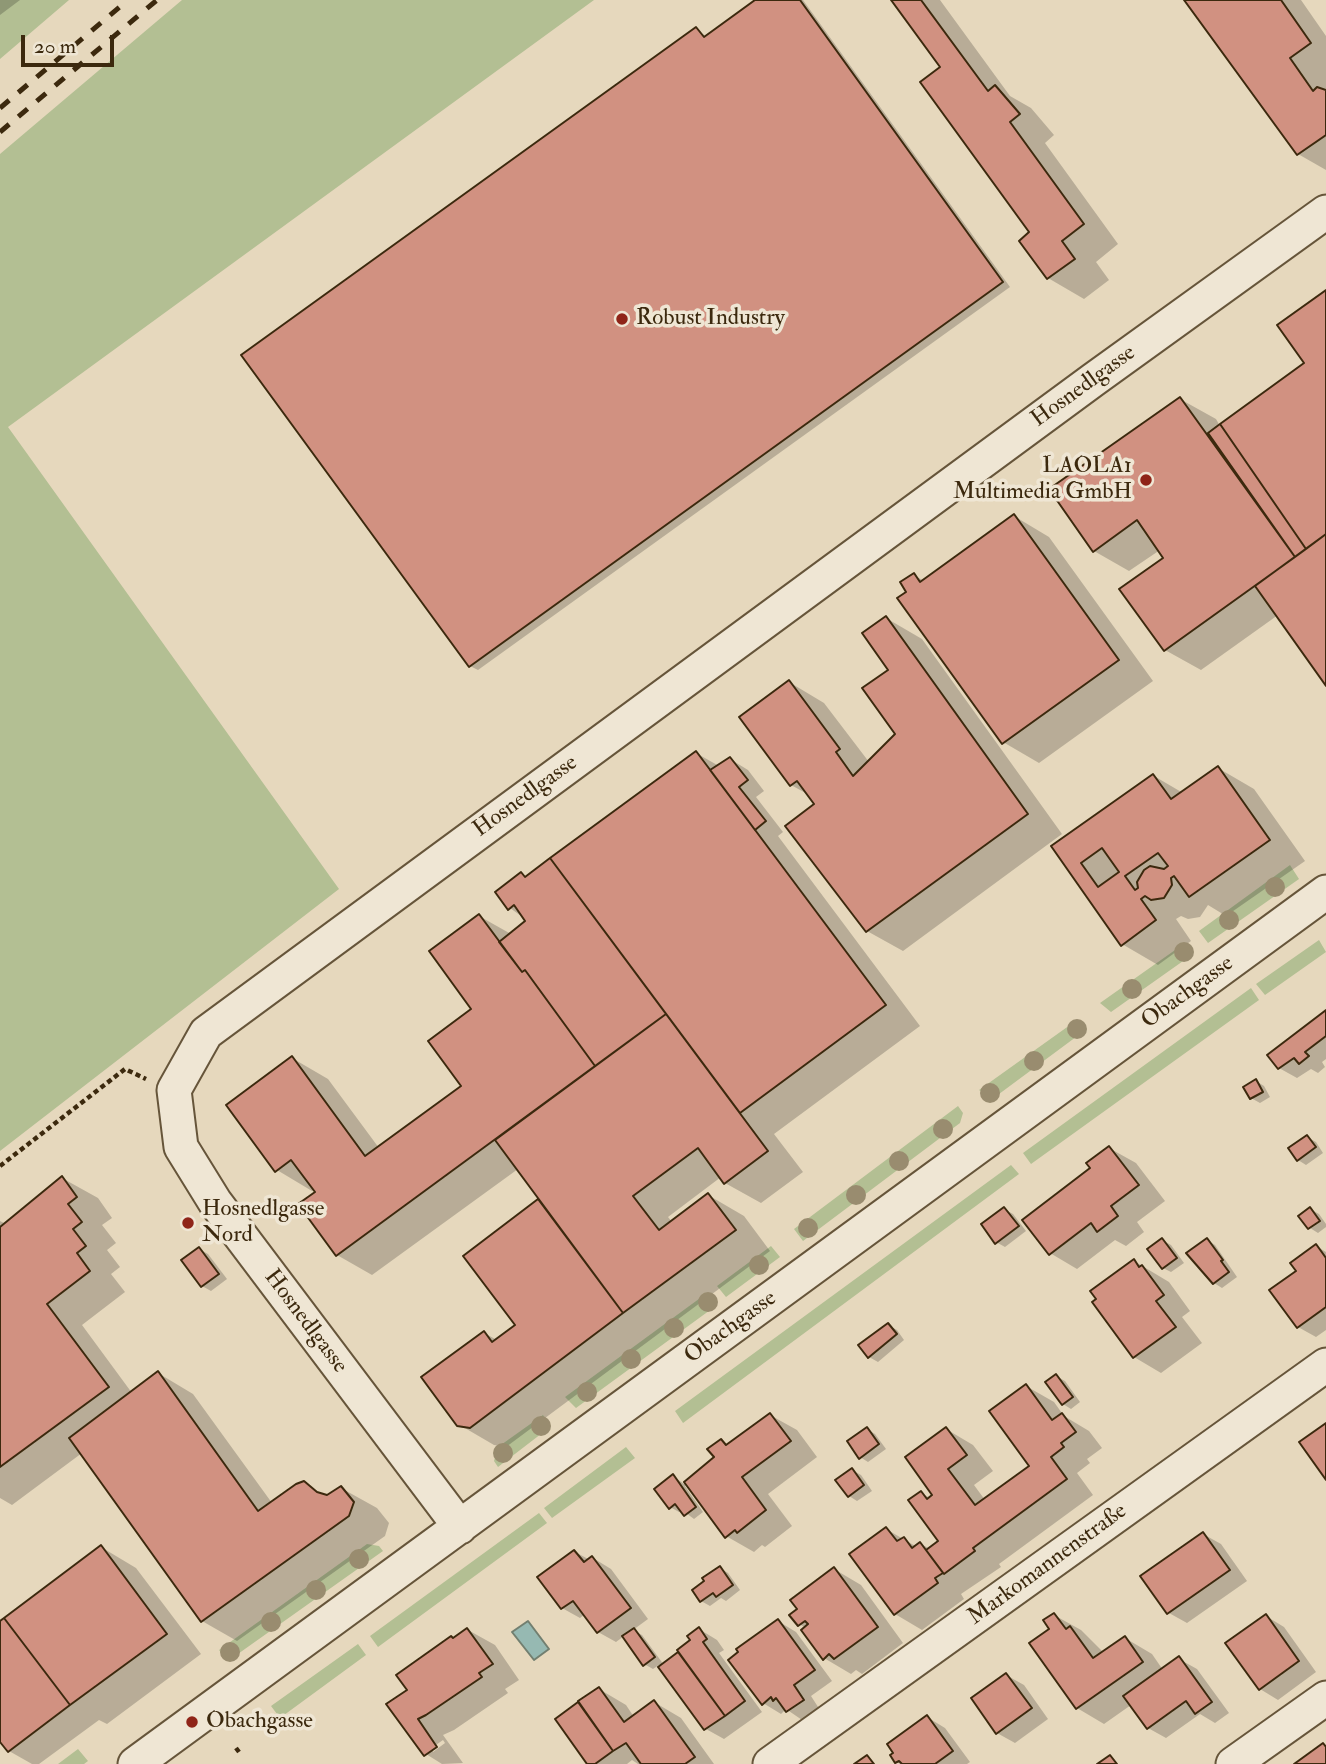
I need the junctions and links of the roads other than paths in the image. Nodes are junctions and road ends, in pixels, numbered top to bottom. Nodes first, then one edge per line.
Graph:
1 (1326, 212) edge
2 (1326, 892) edge
3 (1326, 1365) edge
4 (460, 1527) junction
5 (1326, 1698) edge
6 (135, 1764) edge
7 (770, 1764) edge
8 (1233, 1764) edge

1 - 4 street, Hosnedlgasse
2 - 4 street, Obachgasse
3 - 7 street, Markomannenstraße
4 - 6 street, Obachgasse
5 - 8 street

